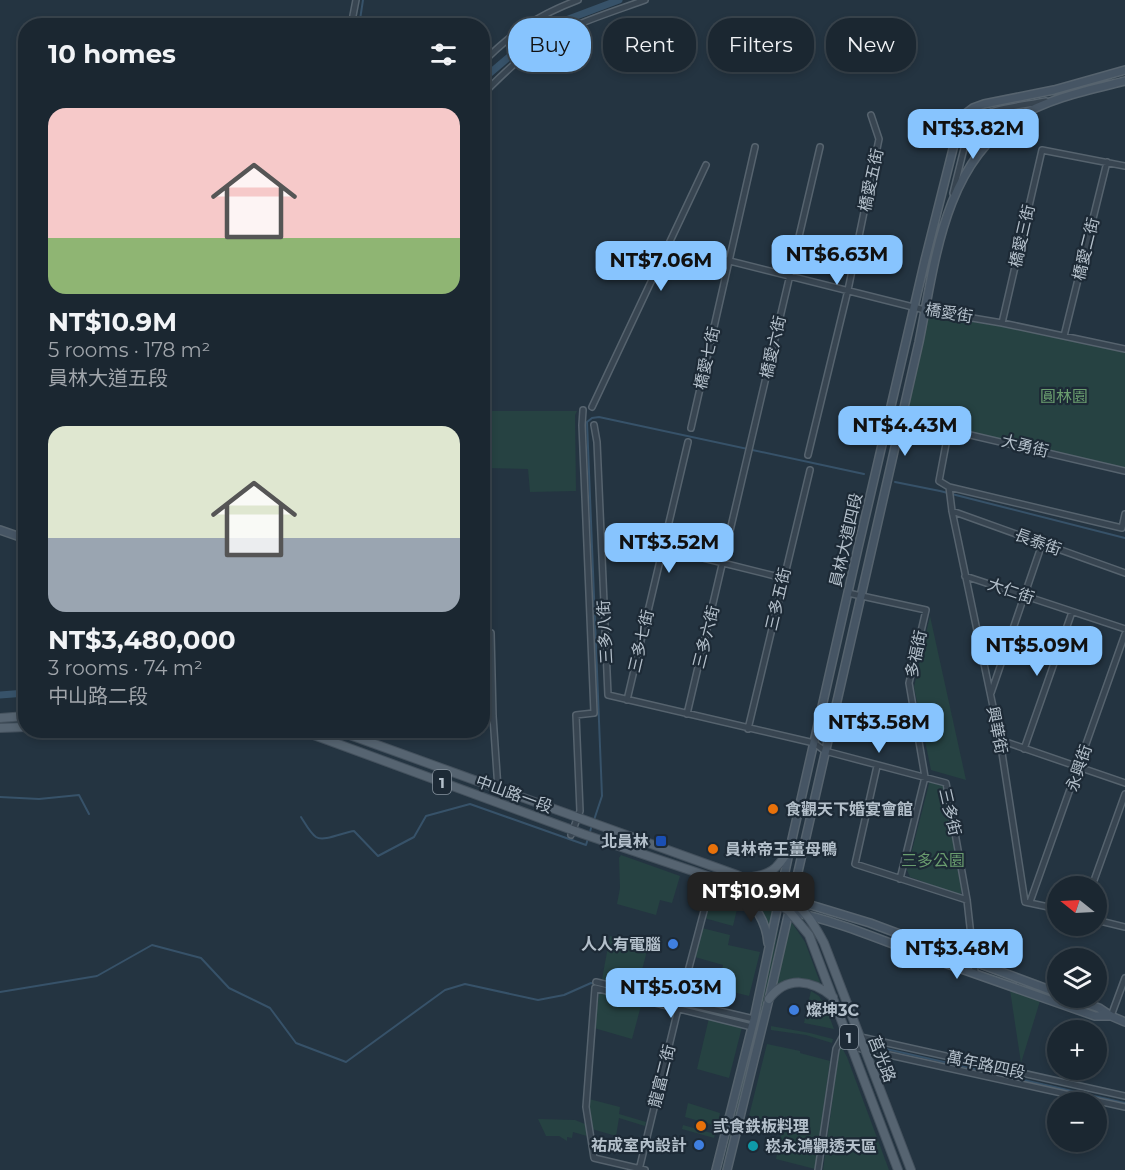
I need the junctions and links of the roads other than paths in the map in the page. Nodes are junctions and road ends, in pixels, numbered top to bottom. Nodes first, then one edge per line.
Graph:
1 (356, 0) edge
2 (578, 0) edge
3 (645, 0) edge
4 (353, 18) edge
5 (490, 55) edge
6 (1125, 70) edge
7 (1125, 81) edge
8 (490, 88) edge
9 (1060, 98) junction
10 (974, 108) junction
11 (871, 116) dead end
12 (971, 122) junction
13 (755, 147) dead end
14 (819, 147) dead end
15 (1107, 162) junction
16 (706, 165) dead end
17 (1125, 166) edge
18 (950, 207) junction
19 (670, 246) junction
20 (730, 261) junction
21 (789, 277) junction
22 (848, 290) junction
23 (915, 307) junction
24 (926, 310) junction
25 (1002, 322) junction
26 (1064, 336) junction
27 (1125, 349) edge
28 (592, 407) dead end
29 (583, 410) dead end
30 (889, 416) junction
31 (901, 419) junction
32 (594, 425) dead end
33 (691, 428) dead end
34 (949, 428) junction
35 (688, 442) dead end
36 (808, 455) dead end
37 (748, 456) joint
38 (810, 470) dead end
39 (1125, 471) edge
40 (949, 488) junction
41 (952, 511) junction
42 (1125, 514) edge
43 (0, 530) edge
44 (18, 536) edge
45 (1042, 544) junction
46 (663, 548) junction
47 (723, 564) junction
48 (1125, 573) edge
49 (965, 576) junction
50 (783, 578) junction
51 (848, 593) junction
52 (1024, 595) junction
53 (861, 597) junction
54 (1072, 612) junction
55 (1125, 629) edge
56 (491, 633) dead end
57 (1125, 634) edge
58 (998, 671) junction
59 (986, 672) junction
60 (990, 694) junction
61 (608, 695) joint
62 (627, 700) junction
63 (687, 714) junction
64 (18, 717) edge
65 (0, 718) edge
66 (18, 727) edge
67 (0, 728) edge
68 (748, 729) junction
69 (322, 738) edge
70 (350, 738) edge
71 (363, 738) edge
72 (1000, 740) junction
73 (814, 743) junction
74 (346, 747) junction
75 (1024, 749) junction
76 (825, 751) junction
77 (877, 766) junction
78 (1079, 768) junction
79 (925, 777) junction
80 (1125, 783) edge
81 (498, 789) junction
82 (1125, 794) edge
83 (577, 818) junction
84 (572, 832) junction
85 (790, 848) junction
86 (1096, 876) edge
87 (713, 878) junction
88 (742, 878) junction
89 (900, 879) junction
90 (737, 886) junction
91 (780, 893) junction
92 (791, 898) junction
93 (967, 900) junction
94 (1027, 902) junction
95 (779, 904) junction
96 (1047, 907) edge
97 (789, 911) junction
98 (807, 915) junction
99 (1107, 923) edge
100 (1125, 927) edge
101 (767, 960) junction
102 (974, 961) junction
103 (975, 972) junction
104 (1125, 978) edge
105 (596, 985) junction
106 (1047, 989) edge
107 (835, 998) junction
108 (769, 999) junction
109 (680, 1002) junction
110 (1099, 1008) edge
111 (678, 1009) junction
112 (1111, 1017) junction
113 (1125, 1022) edge
114 (753, 1023) junction
115 (847, 1034) junction
116 (859, 1036) junction
117 (853, 1047) junction
118 (863, 1049) junction
119 (1125, 1096) edge
120 (1125, 1107) edge
121 (641, 1170) edge
122 (716, 1170) edge
123 (727, 1170) edge
124 (818, 1170) edge
125 (898, 1170) edge
126 (911, 1170) edge

1 - 4 street
2 - 5 street
3 - 8 street
6 - 10 main road
7 - 9 main road, 員林大道四段
9 - 12 street
9 - 18 main road, 員林大道四段
10 - 12 street
10 - 23 main road, 員林大道四段
11 - 22 street, 橋愛五街
12 - 18 street
13 - 20 street, 橋愛七街
14 - 21 street, 橋愛六街
15 - 17 street
15 - 25 street, 橋愛三街
15 - 26 street, 橋愛二街
16 - 19 street
18 - 24 main road, 員林大道四段
19 - 20 street, 橋愛街
19 - 28 street
20 - 21 street, 橋愛街
20 - 33 street, 橋愛七街
21 - 22 street, 橋愛街
21 - 37 street, 橋愛六街
22 - 23 street, 橋愛街
22 - 36 street, 橋愛五街
23 - 24 street, 橋愛街
23 - 30 main road, 員林大道四段
24 - 25 street, 橋愛街
24 - 31 main road, 員林大道四段
25 - 26 street, 橋愛街
26 - 27 street, 橋愛街
29 - 83 street
30 - 31 street, 大勇街
30 - 51 main road, 員林大道四段
31 - 34 street, 大勇街
31 - 53 main road, 員林大道四段
32 - 61 street, 三多八街
34 - 39 street, 大勇街
34 - 40 street, 興華街
35 - 46 street, 三多七街
37 - 47 street, 三多六街
38 - 50 street, 三多五街
40 - 41 street, 興華街
40 - 42 street
41 - 45 street, 長泰街
41 - 49 street, 興華街
43 - 44 main road
45 - 48 street, 長泰街
45 - 52 street
46 - 47 street
46 - 62 street, 三多七街
47 - 50 street
47 - 63 street, 三多六街
49 - 52 street, 大仁街
49 - 59 street, 興華街
50 - 68 street, 三多五街
51 - 53 street, 多福街
51 - 73 main road, 員林大道四段
52 - 54 street, 大仁街
52 - 58 street
53 - 76 main road, 員林大道四段
53 - 79 street, 多福街
54 - 55 street, 大仁街
54 - 75 street
56 - 81 street
57 - 78 street, 永興街
58 - 59 street
58 - 60 street
59 - 60 street, 興華街
60 - 72 street, 興華街
61 - 62 street, 三多街
62 - 63 street, 三多街
63 - 68 street, 三多街
64 - 65 main road
66 - 67 main road
68 - 73 street, 三多街
69 - 74 main road, 中山路一段 / 1
70 - 74 street
71 - 81 main road, 中山路一段 / 1
72 - 75 street
72 - 94 street, 興華街
73 - 76 street, 三多街
73 - 85 main road, 員林大道四段
74 - 84 main road, 中山路一段 / 1
75 - 78 street
76 - 77 street, 三多街
76 - 92 main road, 員林大道四段
77 - 79 street, 三多街
77 - 89 street
78 - 80 street
78 - 94 street, 永興街
79 - 89 street
79 - 93 street, 三多街
81 - 83 main road, 中山路一段 / 1
82 - 86 street
83 - 84 street
83 - 88 main road, 中山路一段 / 1
84 - 87 main road, 中山路一段 / 1
85 - 88 main road
85 - 91 main road, 員林大道四段
87 - 90 main road, 1
87 - 109 street, 龍富二街
88 - 91 main road, 1
89 - 93 street
90 - 95 main road, 1
90 - 101 main road
91 - 92 main road, 1
91 - 95 main road, 員林大道四段
92 - 97 main road, 員林大道四段
92 - 98 main road, 莒光路 / 1
92 - 102 main road
93 - 102 street, 三多街
94 - 96 street
95 - 97 main road, 1
95 - 101 main road, 員林大道四段
97 - 98 main road, 1
97 - 107 main road, 莒光路 / 1
97 - 108 main road, 員林大道四段
98 - 103 main road
98 - 116 main road, 莒光路 / 1
99 - 100 street
101 - 114 main road, 員林大道四段
102 - 103 street, 三多街
102 - 106 main road
103 - 112 main road
104 - 112 street
105 - 109 street
105 - 111 street
105 - 121 street
107 - 108 main road
107 - 115 main road, 莒光路 / 1
108 - 123 main road, 員林大道四段
109 - 111 street, 龍富二街
109 - 114 street
110 - 112 main road
111 - 114 street
111 - 121 street, 龍富二街
112 - 113 main road
114 - 122 main road, 員林大道四段
115 - 116 street, 萬年路四段
115 - 117 main road, 莒光路 / 1
115 - 124 street
116 - 118 main road, 莒光路 / 1
116 - 119 street, 萬年路四段
117 - 118 street, 萬年路四段
117 - 125 main road, 莒光路 / 1
118 - 120 street, 萬年路四段
118 - 126 main road, 莒光路 / 1

